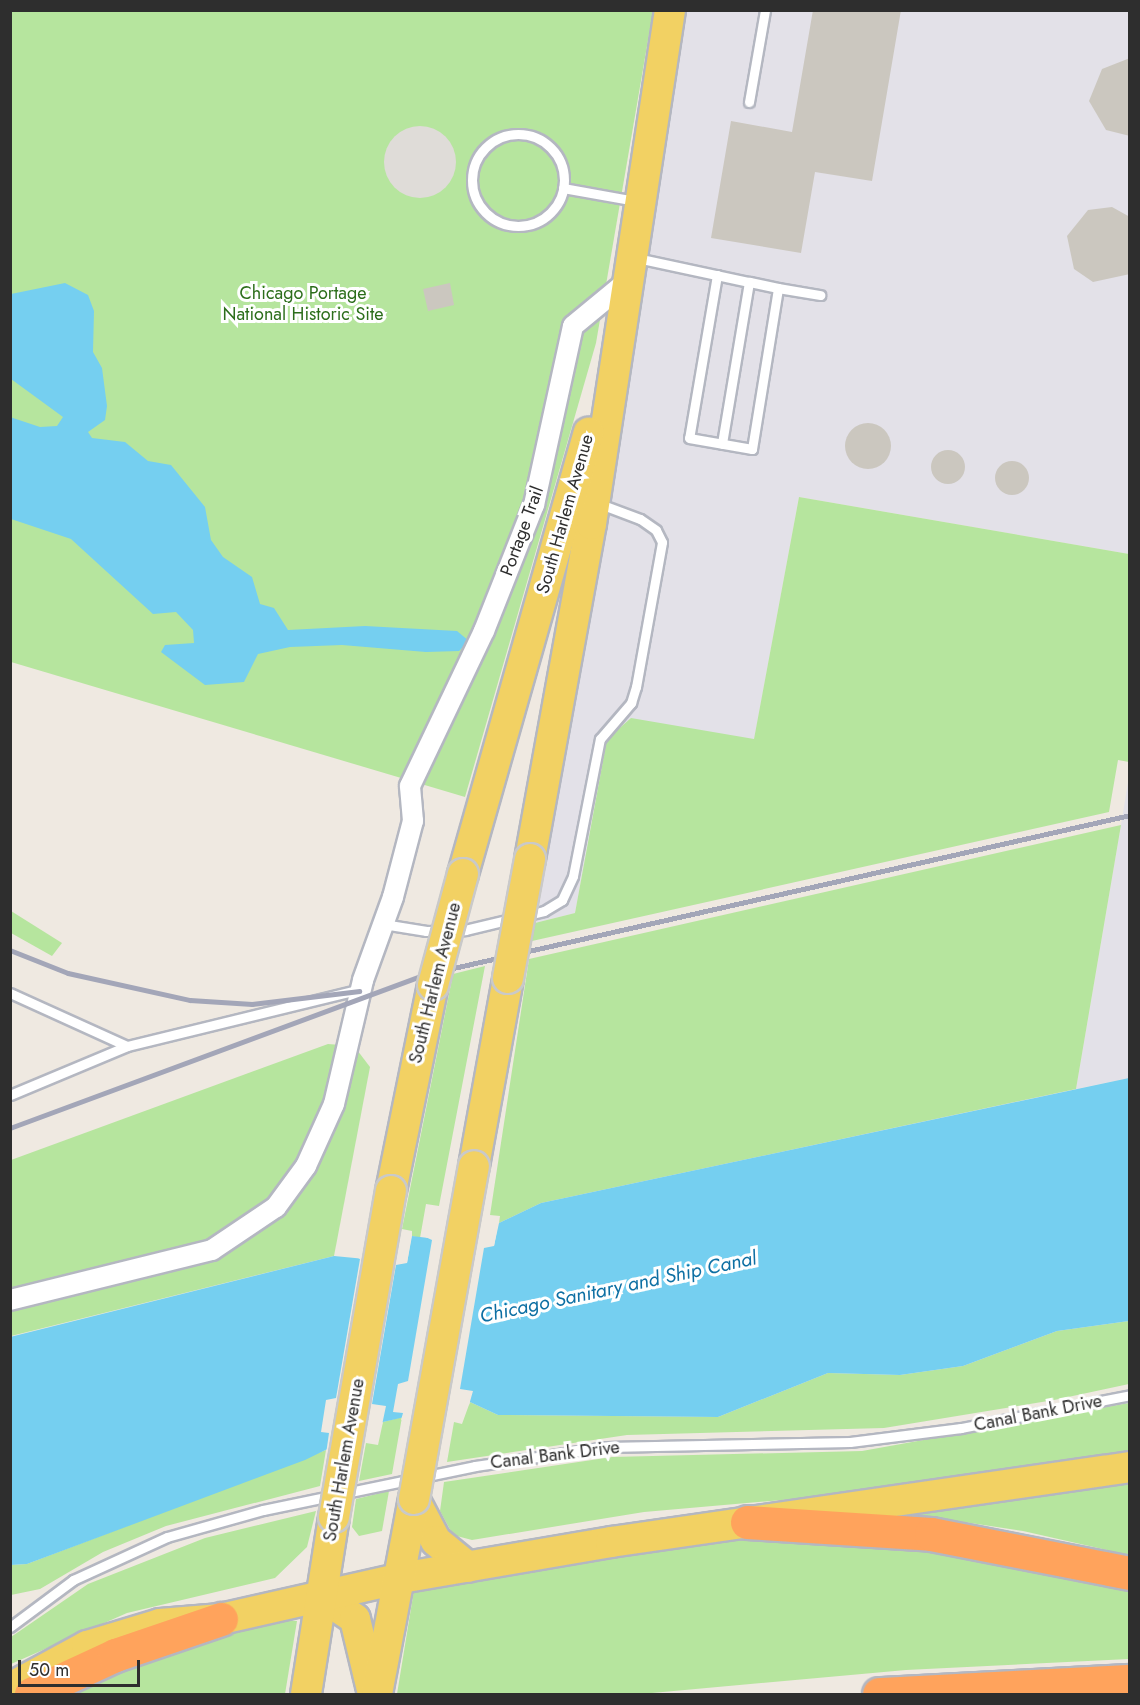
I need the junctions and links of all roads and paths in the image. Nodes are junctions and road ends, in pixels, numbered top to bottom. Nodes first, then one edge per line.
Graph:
1 (670, 10) edge
2 (765, 10) edge
3 (750, 102) dead end
4 (563, 188) junction
5 (638, 201) junction
6 (626, 270) junction
7 (717, 275) junction
8 (749, 282) junction
9 (778, 288) junction
10 (820, 294) dead end
11 (722, 444) junction
12 (594, 503) junction
13 (383, 924) junction
14 (360, 989) junction
15 (10, 993) edge
16 (127, 1046) junction
17 (10, 1095) edge
18 (10, 1300) edge
19 (1130, 1395) edge
20 (1130, 1467) edge
21 (414, 1499) junction
22 (747, 1522) junction
23 (468, 1567) junction
24 (1130, 1573) edge
25 (401, 1578) junction
26 (320, 1594) junction
27 (221, 1619) junction
28 (10, 1627) edge
29 (1130, 1681) edge
30 (10, 1688) edge
31 (31, 1695) edge
32 (306, 1695) edge
33 (375, 1695) edge
34 (879, 1695) edge

1 - 5 main road, South Harlem Avenue
2 - 3 lane
4 - 4 lane
4 - 5 lane
5 - 6 main road, South Harlem Avenue
6 - 7 lane
6 - 12 main road, South Harlem Avenue
6 - 13 street, Portage Trail
6 - 26 main road, South Harlem Avenue, bridge
7 - 8 lane
7 - 11 lane
8 - 9 lane
8 - 11 lane
9 - 10 lane
9 - 11 lane
12 - 13 lane
12 - 21 main road, South Harlem Avenue, bridge
13 - 14 street
14 - 16 lane
14 - 18 street
15 - 16 lane
16 - 17 lane
19 - 28 lane, Canal Bank Drive
20 - 22 main road
21 - 23 main road
21 - 25 main road, South Harlem Avenue
22 - 23 main road
22 - 24 highway
23 - 25 main road
25 - 26 main road
25 - 33 main road, South Harlem Avenue
26 - 27 main road
26 - 32 main road, South Harlem Avenue
26 - 33 main road
27 - 30 main road
27 - 31 highway
29 - 34 highway

